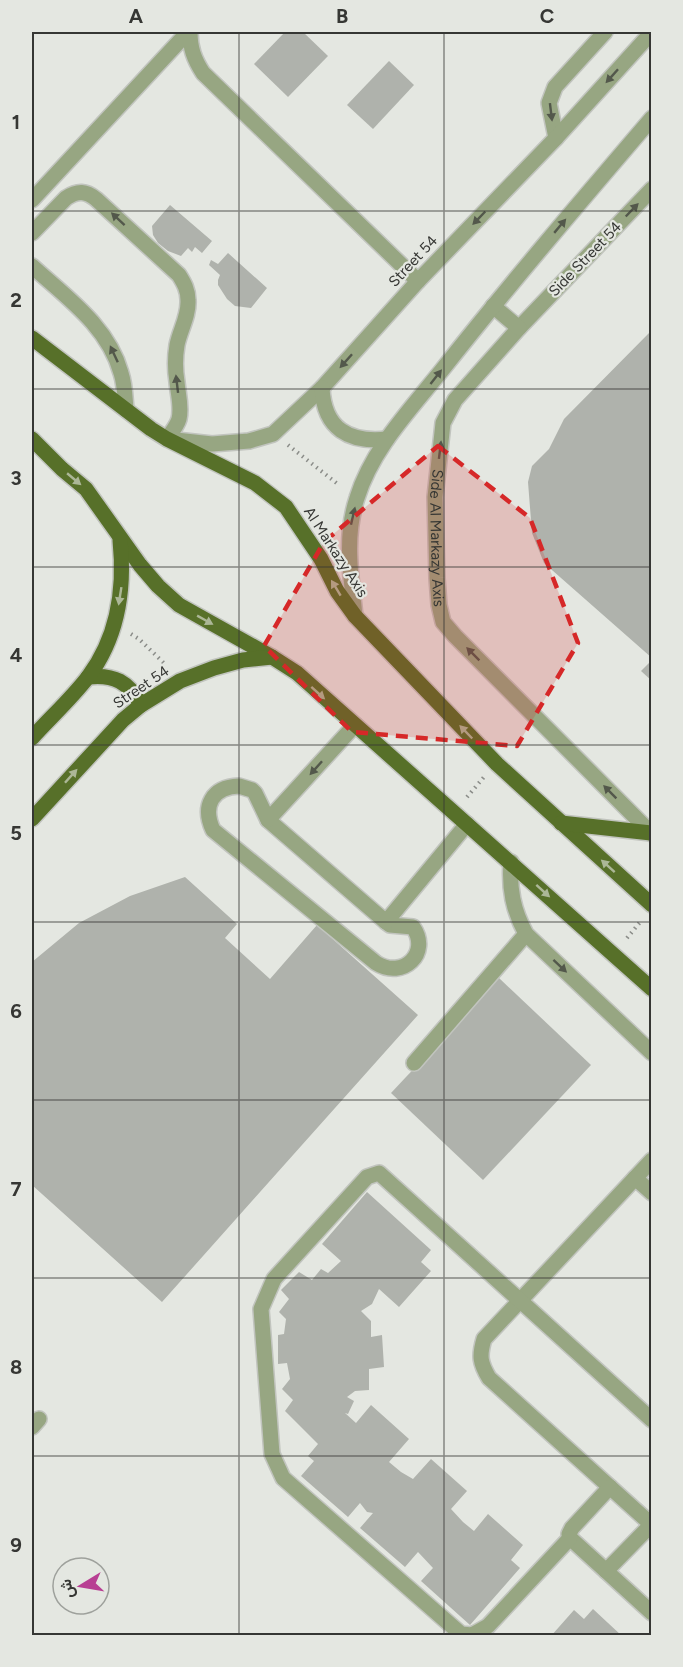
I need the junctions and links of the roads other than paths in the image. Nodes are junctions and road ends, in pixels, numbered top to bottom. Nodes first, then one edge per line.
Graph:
1 (189, 32) edge
2 (605, 32) edge
3 (651, 32) edge
4 (651, 118) edge
5 (556, 138) junction
6 (651, 189) edge
7 (32, 200) edge
8 (32, 233) edge
9 (32, 266) edge
10 (418, 281) junction
11 (493, 306) junction
12 (519, 328) junction
13 (32, 338) edge
14 (322, 388) junction
15 (126, 410) junction
16 (32, 439) edge
17 (167, 439) junction
18 (387, 440) junction
19 (120, 537) junction
20 (355, 616) junction
21 (272, 657) junction
22 (88, 677) junction
23 (141, 705) junction
24 (355, 725) junction
25 (32, 738) edge
26 (32, 819) edge
27 (268, 820) junction
28 (561, 823) junction
29 (468, 824) junction
30 (651, 833) edge
31 (511, 862) junction
32 (649, 910) edge
33 (386, 922) junction
34 (526, 934) junction
35 (651, 989) edge
36 (651, 1053) edge
37 (414, 1063) dead end
38 (651, 1160) edge
39 (635, 1178) junction
40 (651, 1193) edge
41 (520, 1300) junction
42 (651, 1420) edge
43 (610, 1487) junction
44 (651, 1525) edge
45 (570, 1538) junction
46 (606, 1571) junction
47 (651, 1613) edge

1 - 7 street
1 - 10 street
2 -> 5 street
3 -> 5 street, Street 54
11 -> 4 street
5 -> 10 street, Street 54
12 -> 6 street, Side Street 54
17 -> 8 street
15 -> 9 street
10 -> 14 street, Street 54
11 - 12 street
18 -> 11 street
30 -> 12 street, Side Al Markazy Axis
13 - 15 main road, Al Markazy Axis
14 - 17 street, Street 54
14 - 18 street
15 - 17 main road, Al Markazy Axis
16 -> 19 main road
20 -> 17 main road, Al Markazy Axis
20 -> 18 street
19 -> 21 main road
19 -> 22 main road
28 -> 20 main road, Al Markazy Axis
21 - 23 main road, Street 54
21 -> 24 main road
22 - 23 main road
22 - 25 main road
26 -> 23 main road, Street 54
24 -> 27 street
24 - 29 main road
27 - 33 street
27 - 33 street
28 - 30 main road
32 -> 28 main road, Al Markazy Axis
29 - 31 main road
29 - 33 street
31 - 34 street
31 -> 35 main road
34 -> 36 street
34 - 37 street
38 - 39 street
39 - 40 street
39 - 41 street
41 - 42 street
41 - 43 street
41 - 45 street
43 - 44 street
43 - 45 street
44 - 46 street
45 - 46 street
46 - 47 street

